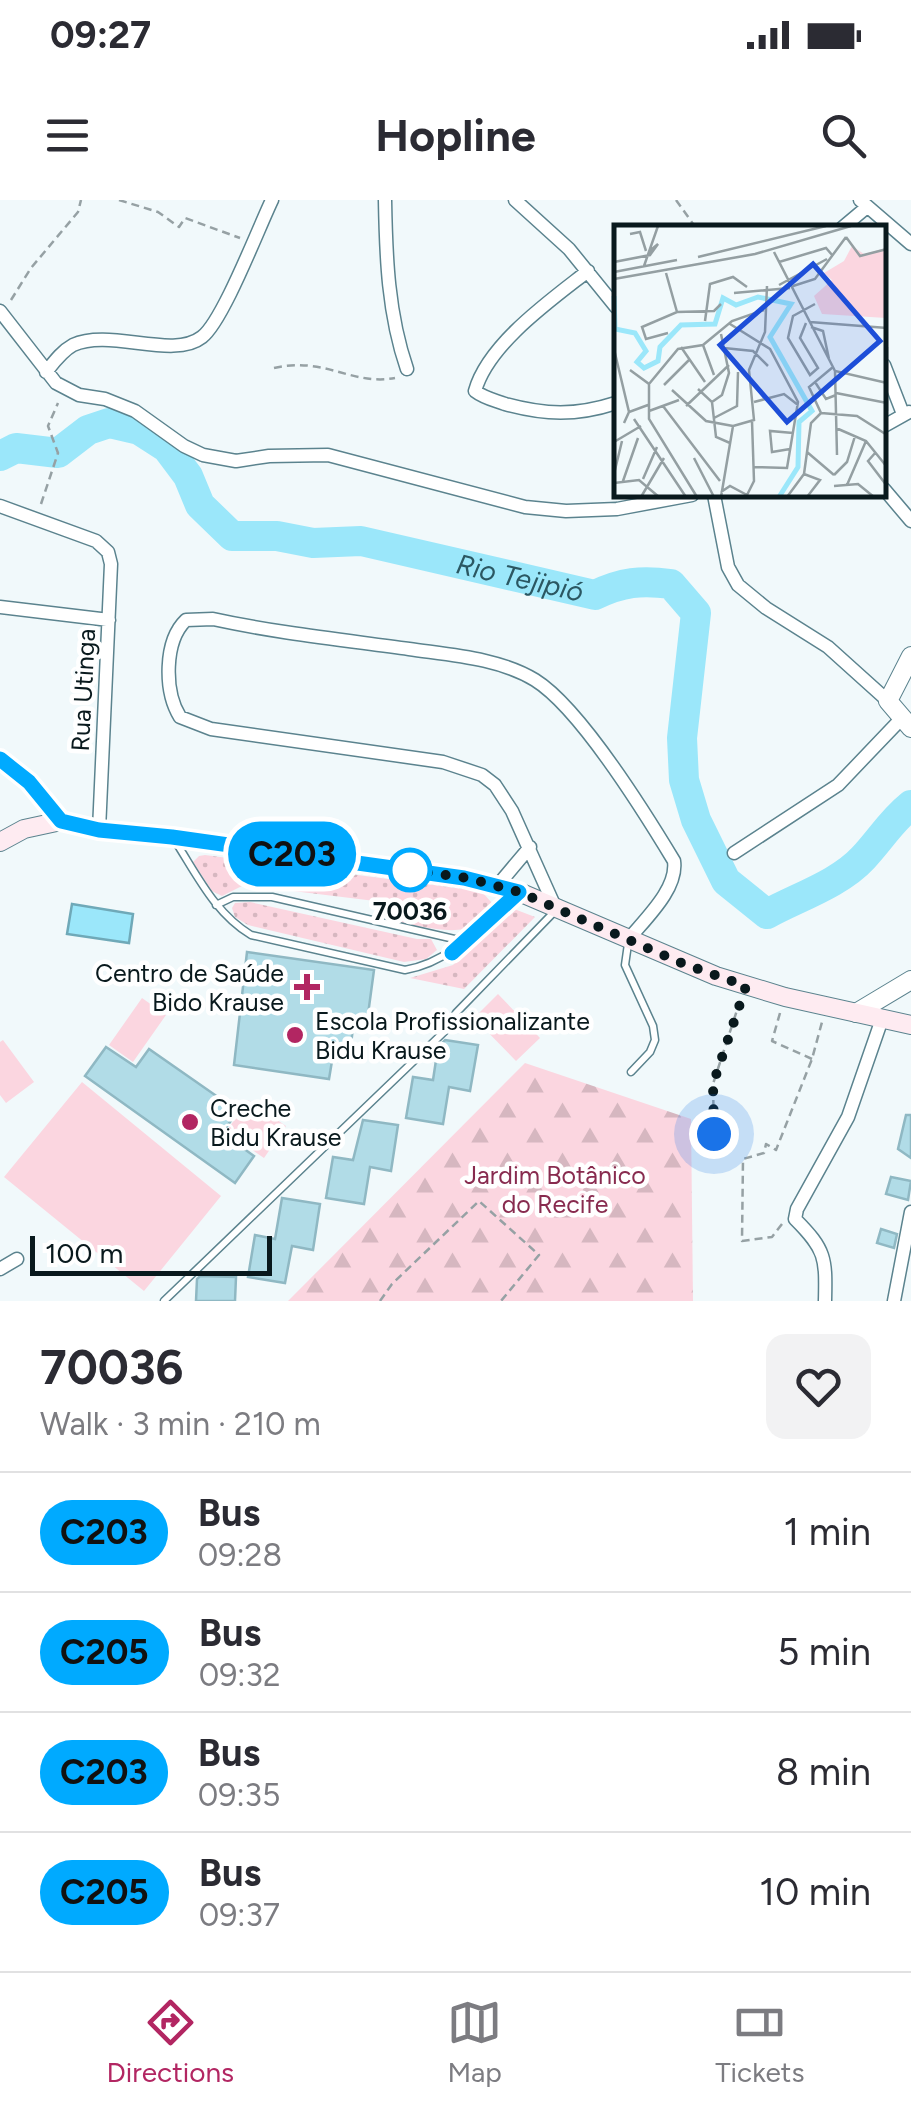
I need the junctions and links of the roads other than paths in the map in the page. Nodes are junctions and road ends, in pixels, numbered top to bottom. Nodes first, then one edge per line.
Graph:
1 (272, 200) edge
2 (385, 200) edge
3 (516, 200) edge
4 (864, 204) edge
5 (845, 225) edge
6 (911, 244) edge
7 (588, 270) junction
8 (614, 301) edge
9 (1, 312) edge
10 (407, 369) road end
11 (886, 370) edge
12 (46, 372) junction
13 (614, 403) edge
14 (907, 413) edge
15 (886, 491) edge
16 (676, 498) edge
17 (715, 498) edge
18 (0, 506) edge
19 (911, 522) edge
20 (0, 607) edge
21 (109, 620) junction
22 (911, 656) edge
23 (888, 701) junction
24 (907, 723) edge
25 (0, 758) edge
26 (61, 821) junction
27 (99, 830) junction
28 (172, 837) junction
29 (0, 842) edge
30 (530, 846) junction
31 (734, 852) dead end
32 (498, 885) junction
33 (519, 892) junction
34 (216, 905) junction
35 (556, 908) junction
36 (628, 940) junction
37 (465, 941) junction
38 (911, 980) edge
39 (856, 1013) junction
40 (882, 1019) junction
41 (911, 1025) edge
42 (631, 1072) dead end
43 (911, 1212) edge
44 (17, 1259) dead end
45 (0, 1269) edge
46 (164, 1301) edge
47 (825, 1301) edge
48 (894, 1301) edge

1 - 12 street
2 - 10 street
3 - 7 street
4 - 5 street
4 - 6 street
7 - 8 street
7 - 13 street
9 - 12 street
11 - 14 street
12 - 16 street
15 - 19 street
17 - 23 street
18 - 21 street, Rua Utinga
20 - 21 street
21 - 27 street, Rua Utinga
22 - 23 street
23 - 24 street
24 - 31 street
25 - 26 street
26 - 27 main road
26 - 29 main road
27 - 28 main road
28 - 32 main road
28 - 34 lane
30 - 32 street
30 - 35 street
30 - 36 street
32 - 33 main road
33 - 35 main road
33 - 37 lane
34 - 37 lane
34 - 37 lane
35 - 36 main road
35 - 46 lane
36 - 39 main road
36 - 42 lane
38 - 39 street
39 - 40 main road
40 - 41 main road
40 - 47 street
43 - 48 street
44 - 45 street

